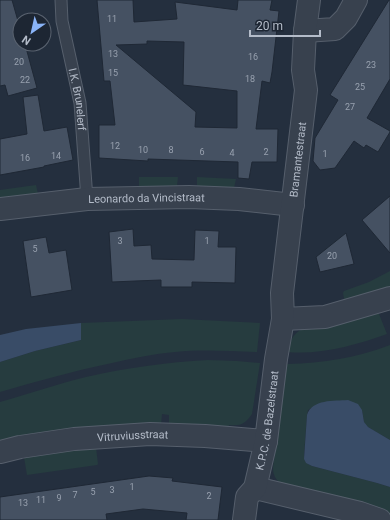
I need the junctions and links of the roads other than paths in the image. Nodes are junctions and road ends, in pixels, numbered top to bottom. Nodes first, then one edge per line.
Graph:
1 (61, 0) edge
2 (309, 0) edge
3 (356, 0) edge
4 (305, 31) junction
5 (87, 200) junction
6 (292, 205) junction
7 (0, 209) edge
8 (390, 298) edge
9 (283, 319) junction
10 (266, 441) junction
11 (0, 452) edge
12 (255, 488) junction
13 (244, 520) edge
14 (380, 520) edge

1 - 5 lane, I.K. Brunelerf
2 - 4 street, Bramantestraat
3 - 4 street
4 - 6 street, Bramantestraat
5 - 6 street, Leonardo da Vincistraat
5 - 7 street, Leonardo da Vincistraat
6 - 9 street, Bramantestraat
8 - 9 street
9 - 10 street, K.P.C. de Bazelstraat
10 - 11 street, Vitruviusstraat
10 - 12 street, K.P.C. de Bazelstraat
12 - 13 street, K.P.C. de Bazelstraat
12 - 14 street

